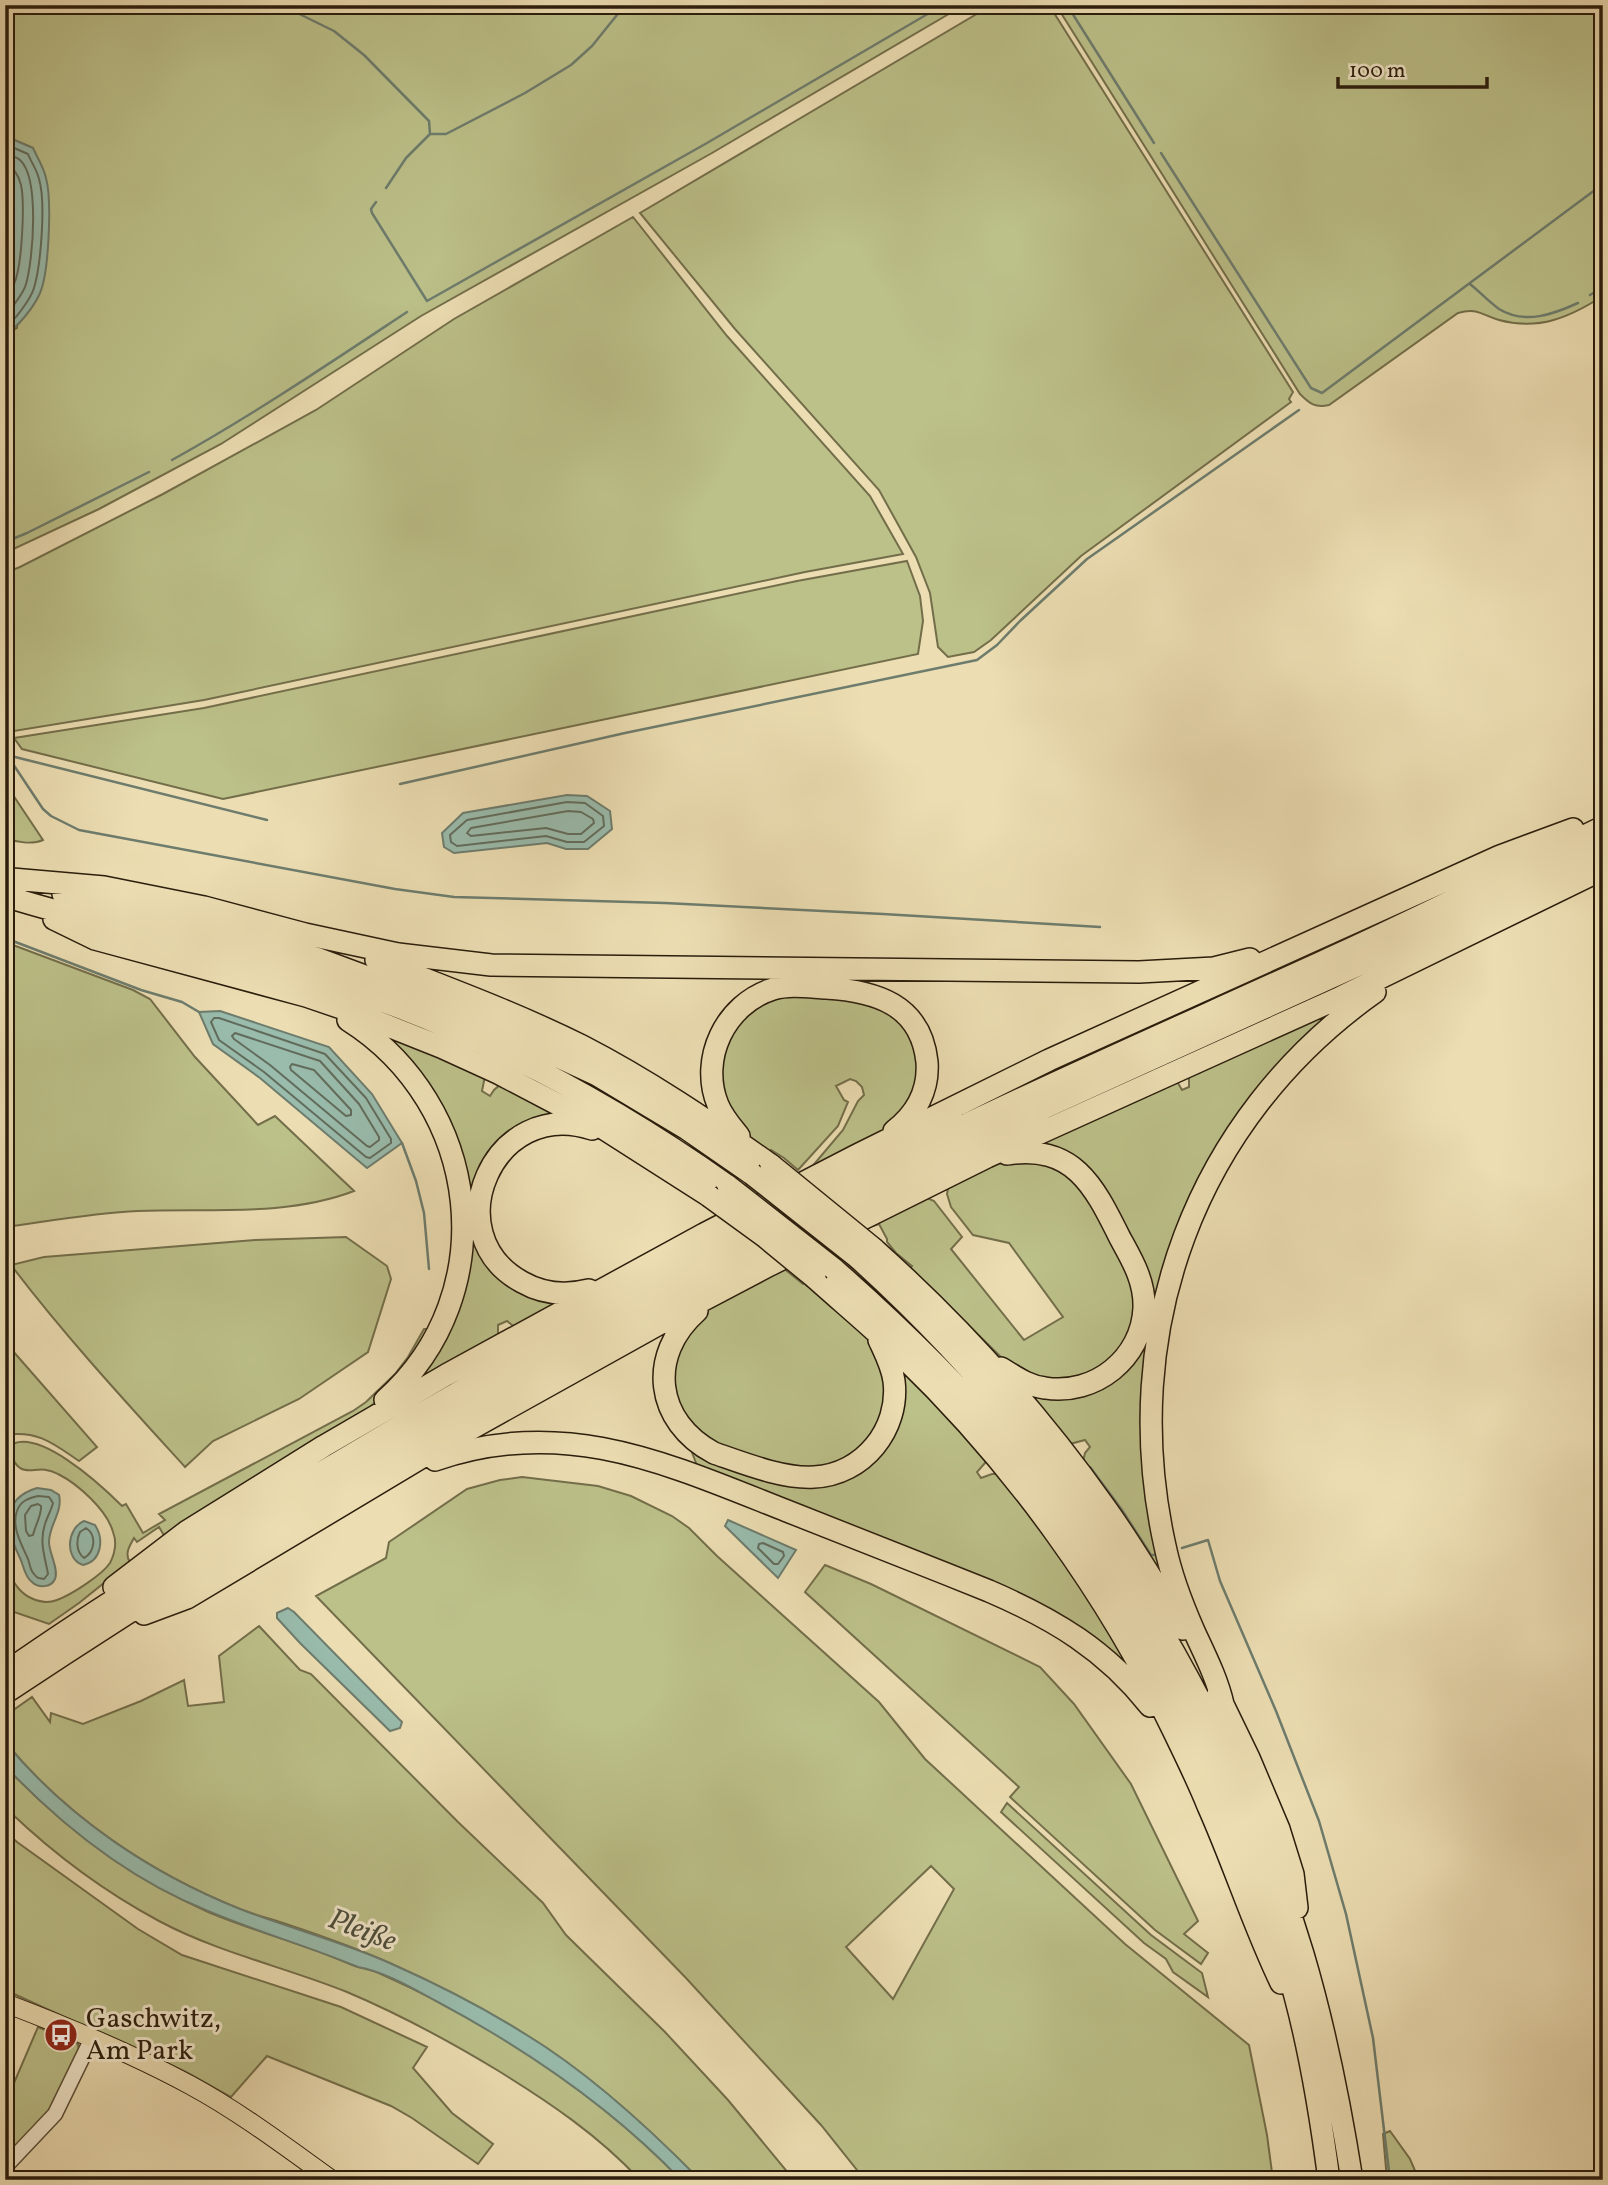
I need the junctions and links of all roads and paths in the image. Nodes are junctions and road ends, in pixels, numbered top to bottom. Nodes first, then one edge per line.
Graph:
1 (1603, 824) edge
2 (1603, 849) edge
3 (1603, 869) edge
4 (10, 888) edge
5 (1354, 924) junction
6 (1482, 929) junction
7 (305, 934) junction
8 (258, 983) junction
9 (622, 1139) junction
10 (752, 1151) junction
11 (857, 1155) junction
12 (987, 1157) junction
13 (762, 1170) junction
14 (866, 1253) junction
15 (825, 1274) junction
16 (620, 1278) junction
17 (715, 1294) junction
18 (875, 1332) junction
19 (985, 1358) junction
20 (335, 1440) junction
21 (360, 1493) junction
22 (108, 1626) junction
23 (60, 1635) junction
24 (45, 1656) junction
25 (5, 1673) edge
26 (5, 1693) edge
27 (1223, 1704) junction
28 (1174, 1731) junction
29 (1303, 1954) junction
30 (5, 2003) edge
31 (1303, 2026) junction
32 (92, 2038) junction
33 (5, 2167) edge
34 (332, 2180) edge
35 (1329, 2180) edge
36 (1353, 2180) edge

1 - 5 highway
1 - 23 highway
2 - 22 highway
3 - 6 highway
4 - 7 highway
4 - 8 highway
4 - 13 highway
4 - 15 highway, bridge
5 - 7 highway
5 - 11 highway
6 - 12 highway
6 - 27 highway
7 - 10 highway
8 - 9 highway
8 - 20 highway
9 - 15 highway, bridge
9 - 16 highway
10 - 11 highway
10 - 13 highway
11 - 16 highway
12 - 17 highway
12 - 19 highway
13 - 14 highway, bridge
14 - 19 highway
14 - 29 highway
15 - 18 highway
15 - 31 highway
16 - 20 highway
17 - 18 highway
17 - 21 highway
18 - 28 highway
19 - 27 highway
20 - 23 highway
21 - 22 highway
21 - 28 highway
22 - 24 highway
23 - 24 highway
24 - 25 highway
24 - 26 highway
27 - 29 highway
28 - 31 highway
29 - 36 highway
30 - 32 main road
31 - 35 highway
32 - 33 street
32 - 34 main road

